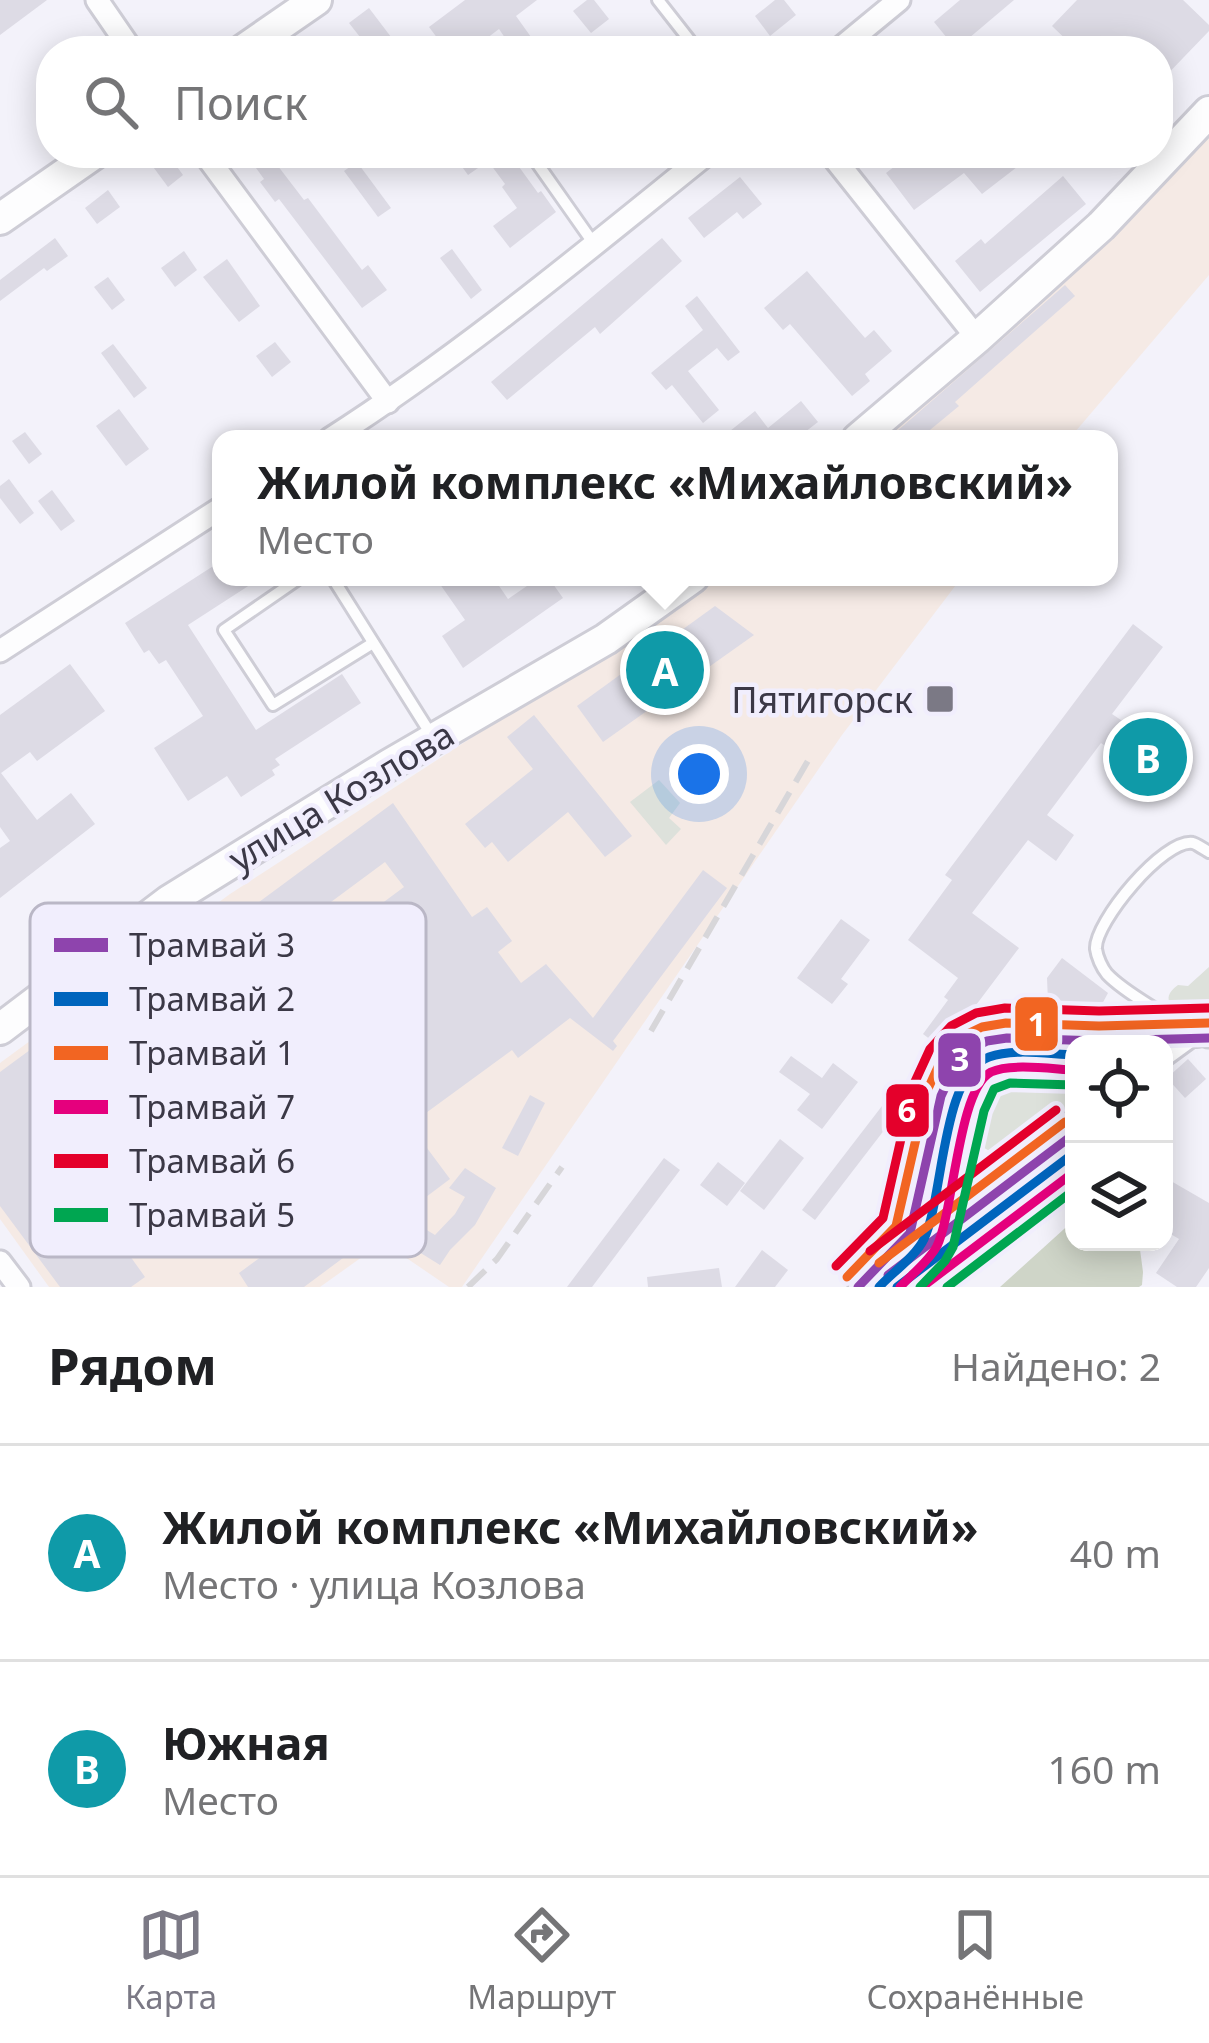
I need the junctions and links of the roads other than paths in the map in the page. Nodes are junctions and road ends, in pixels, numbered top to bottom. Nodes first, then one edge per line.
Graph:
1 (98, 0) edge
2 (316, 0) edge
3 (658, 0) edge
4 (899, 0) edge
5 (122, 36) edge
6 (264, 36) edge
7 (686, 36) edge
8 (855, 36) edge
9 (1209, 112) edge
10 (1173, 150) edge
11 (73, 168) edge
12 (215, 168) edge
13 (541, 168) edge
14 (689, 168) edge
15 (842, 168) edge
16 (1156, 168) edge
17 (0, 219) edge
18 (595, 244) junction
19 (977, 338) junction
20 (388, 402) junction
21 (344, 430) edge
22 (869, 430) edge
23 (212, 514) edge
24 (288, 586) edge
25 (338, 586) edge
26 (681, 586) edge
27 (373, 643) junction
28 (0, 651) edge
29 (434, 738) junction
30 (1209, 852) edge
31 (166, 903) edge
32 (30, 1006) edge
33 (0, 1029) edge
34 (1205, 1029) edge
35 (1173, 1049) edge
36 (1065, 1128) edge
37 (0, 1262) edge
38 (864, 1284) edge
39 (19, 1287) edge

1 - 5 street
2 - 6 street
3 - 7 lane
4 - 8 street
9 - 10 street
11 - 17 street
12 - 20 street
13 - 18 lane
14 - 18 street
15 - 19 street
16 - 19 street
18 - 20 street
19 - 22 street
20 - 21 street
23 - 28 street
24 - 27 lane
25 - 27 lane
26 - 29 street, улица Козлова
27 - 29 lane
29 - 31 street, улица Козлова
30 - 34 lane
32 - 33 street, улица Козлова
34 - 35 street
36 - 38 street
37 - 39 street

